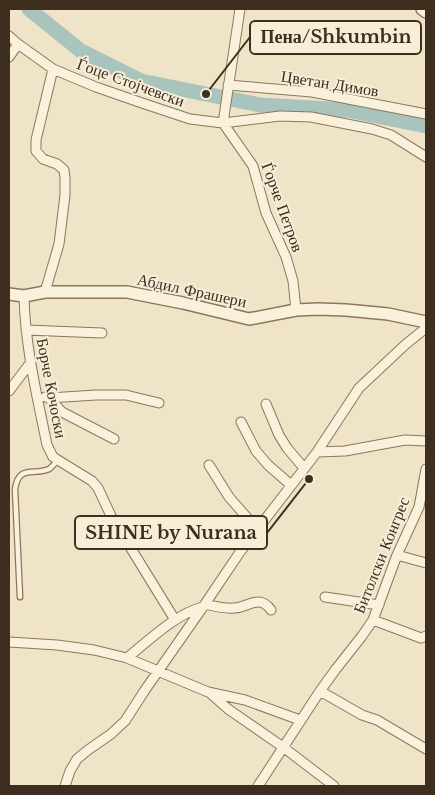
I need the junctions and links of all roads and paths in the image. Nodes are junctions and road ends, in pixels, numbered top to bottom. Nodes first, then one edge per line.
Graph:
1 (240, 9) edge
2 (422, 9) edge
3 (426, 12) edge
4 (9, 36) edge
5 (18, 44) junction
6 (9, 57) edge
7 (53, 69) junction
8 (228, 89) junction
9 (426, 114) edge
10 (224, 118) junction
11 (426, 157) edge
12 (45, 292) junction
13 (9, 294) edge
14 (24, 296) junction
15 (296, 310) junction
16 (426, 322) edge
17 (426, 328) edge
18 (26, 330) junction
19 (102, 333) dead end
20 (31, 362) junction
21 (9, 391) edge
22 (38, 397) junction
23 (49, 398) junction
24 (160, 403) dead end
25 (266, 404) dead end
26 (241, 422) dead end
27 (114, 439) dead end
28 (426, 441) edge
29 (317, 452) junction
30 (58, 460) junction
31 (209, 465) dead end
32 (304, 468) junction
33 (426, 469) edge
34 (291, 485) junction
35 (257, 529) junction
36 (396, 555) junction
37 (426, 563) edge
38 (20, 597) dead end
39 (325, 597) dead end
40 (204, 605) junction
41 (379, 605) junction
42 (271, 610) dead end
43 (175, 620) junction
44 (373, 620) junction
45 (426, 636) edge
46 (9, 642) edge
47 (126, 658) junction
48 (158, 671) junction
49 (320, 691) junction
50 (208, 692) junction
51 (300, 720) junction
52 (283, 747) junction
53 (426, 749) edge
54 (65, 786) edge
55 (258, 786) edge
56 (334, 786) edge

1 - 8 street
2 - 3 street
4 - 5 street, Ѓоце Стојчевски
5 - 6 street
5 - 7 street, Ѓоце Стојчевски
7 - 10 street, Ѓоце Стојчевски
7 - 12 street
8 - 9 street, Цветан Димов
8 - 10 street
10 - 11 street, Ѓоце Стојчевски
10 - 15 street, Ѓорче Петров
12 - 14 street, Абдил Фрашери
12 - 15 street, Абдил Фрашери
13 - 14 street, Абдил Фрашери
14 - 18 street, Борче Кочоски
15 - 16 street, Абдил Фрашери
17 - 29 street
18 - 19 street
18 - 20 street, Борче Кочоски
20 - 21 street
20 - 22 street, Борче Кочоски
22 - 23 street
22 - 30 street, Борче Кочоски
23 - 24 street
23 - 27 street
25 - 32 street
26 - 34 street
28 - 29 street
29 - 32 street
30 - 38 lane
30 - 43 street, Борче Кочоски
31 - 35 street
32 - 34 street
33 - 36 street, Битолски Конгрес
34 - 35 street
35 - 40 street
36 - 37 street
36 - 41 street, Битолски Конгрес
39 - 41 street
40 - 42 street
40 - 43 street
40 - 48 street
41 - 44 street, Битолски Конгрес
43 - 47 street
44 - 45 street
44 - 49 street, Битолски Конгрес
46 - 47 street
47 - 48 street
48 - 50 street
48 - 54 street
49 - 51 street, Битолски Конгрес
49 - 53 street
50 - 51 street
50 - 52 street
51 - 52 street, Битолски Конгрес
52 - 55 street, Битолски Конгрес
52 - 56 street

